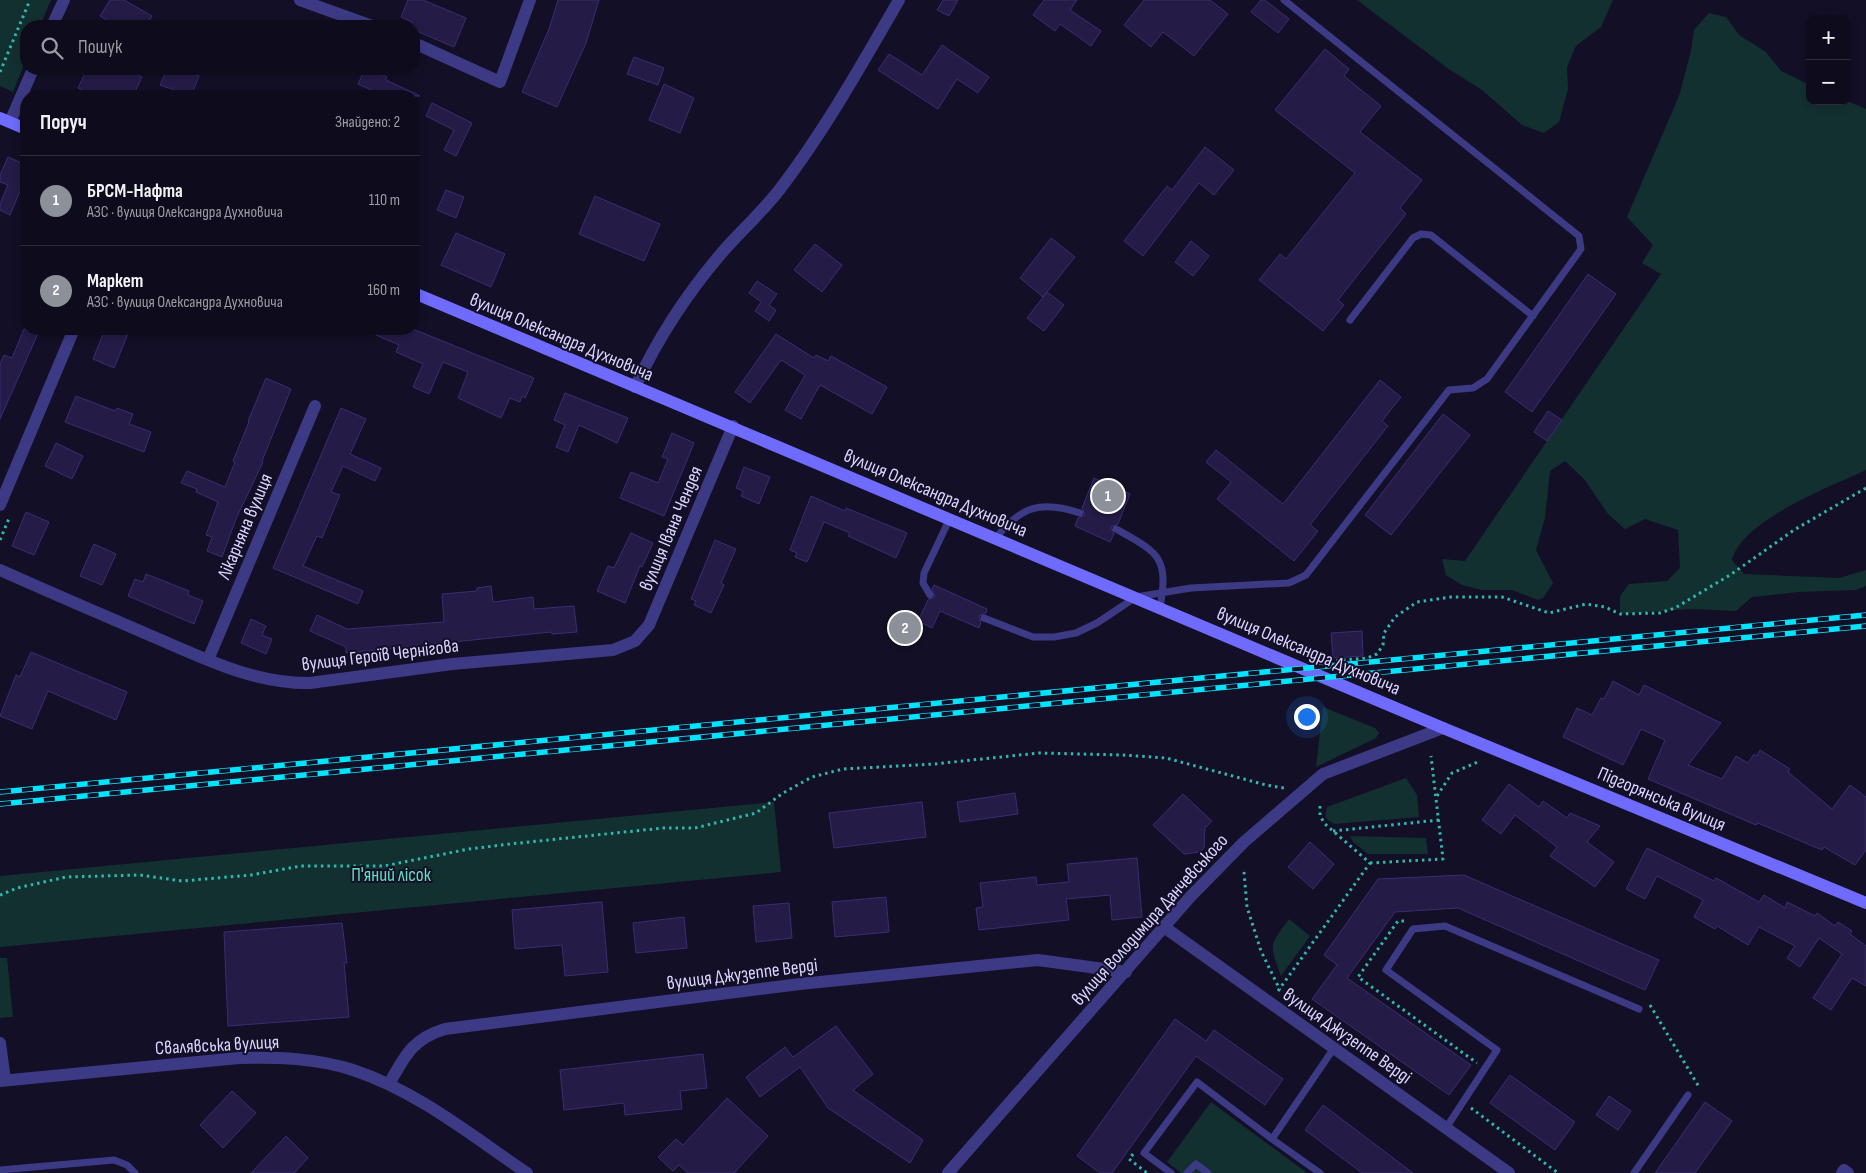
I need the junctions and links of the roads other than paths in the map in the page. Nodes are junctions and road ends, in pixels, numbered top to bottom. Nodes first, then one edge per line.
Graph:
1 (64, 0) edge
2 (300, 0) edge
3 (530, 0) edge
4 (899, 0) edge
5 (1284, 0) edge
6 (55, 20) edge
7 (355, 20) edge
8 (420, 46) edge
9 (30, 75) edge
10 (21, 90) edge
11 (20, 93) edge
12 (5, 120) edge
13 (20, 126) edge
14 (420, 296) edge
15 (1533, 316) junction
16 (1350, 320) dead end
17 (71, 335) edge
18 (635, 387) junction
19 (314, 406) dead end
20 (733, 426) junction
21 (0, 505) edge
22 (1080, 513) dead end
23 (950, 518) junction
24 (1116, 528) dead end
25 (996, 538) junction
26 (0, 570) edge
27 (1163, 592) junction
28 (930, 595) dead end
29 (1136, 597) junction
30 (1160, 608) junction
31 (984, 618) dead end
32 (635, 641) joint
33 (208, 660) junction
34 (1443, 728) junction
35 (1866, 903) edge
36 (1164, 927) junction
37 (1126, 972) junction
38 (1639, 1009) dead end
39 (0, 1043) edge
40 (1334, 1048) junction
41 (2, 1080) edge
42 (389, 1084) junction
43 (1688, 1095) dead end
44 (1446, 1128) junction
45 (1272, 1139) junction
46 (0, 1170) edge
47 (135, 1173) edge
48 (527, 1173) edge
49 (948, 1173) edge
50 (1171, 1173) edge
51 (1187, 1173) edge
52 (1208, 1173) edge
53 (1320, 1173) edge
54 (1509, 1173) edge
55 (1634, 1173) edge

1 - 6 street
2 - 7 street
3 - 8 street
4 - 18 street
5 - 15 lane
9 - 10 street
11 - 12 street
12 - 13 main road
14 - 18 main road, вулиця Олександра Духновича
15 - 16 lane
15 - 27 lane
17 - 21 street
18 - 20 main road, вулиця Олександра Духновича
19 - 33 street, Лікарняна вулиця
20 - 23 main road, вулиця Олександра Духновича
20 - 32 street, вулиця Івана Чендея
22 - 25 lane
23 - 25 main road, вулиця Олександра Духновича
23 - 28 lane
24 - 27 lane
25 - 29 main road, вулиця Олександра Духновича
26 - 33 street, вулиця Героїв Чернігова
27 - 29 lane
27 - 30 lane
29 - 30 main road, вулиця Олександра Духновича
29 - 31 lane
30 - 34 main road, вулиця Олександра Духновича
32 - 33 street, вулиця Героїв Чернігова
34 - 35 main road, Підгорянська вулиця
34 - 36 street, вулиця Володимира Данчевського
36 - 37 street, вулиця Володимира Данчевського
36 - 40 street, вулиця Джузеппе Верді
37 - 42 street, вулиця Джузеппе Верді
37 - 49 street, вулиця Володимира Данчевського
38 - 44 lane
39 - 41 street
40 - 44 street, вулиця Джузеппе Верді
40 - 45 lane
41 - 42 street, Свалявська вулиця
42 - 48 street, Свалявська вулиця
43 - 55 lane
44 - 54 street, вулиця Джузеппе Верді
45 - 50 lane
45 - 53 lane
46 - 47 lane
51 - 52 lane

